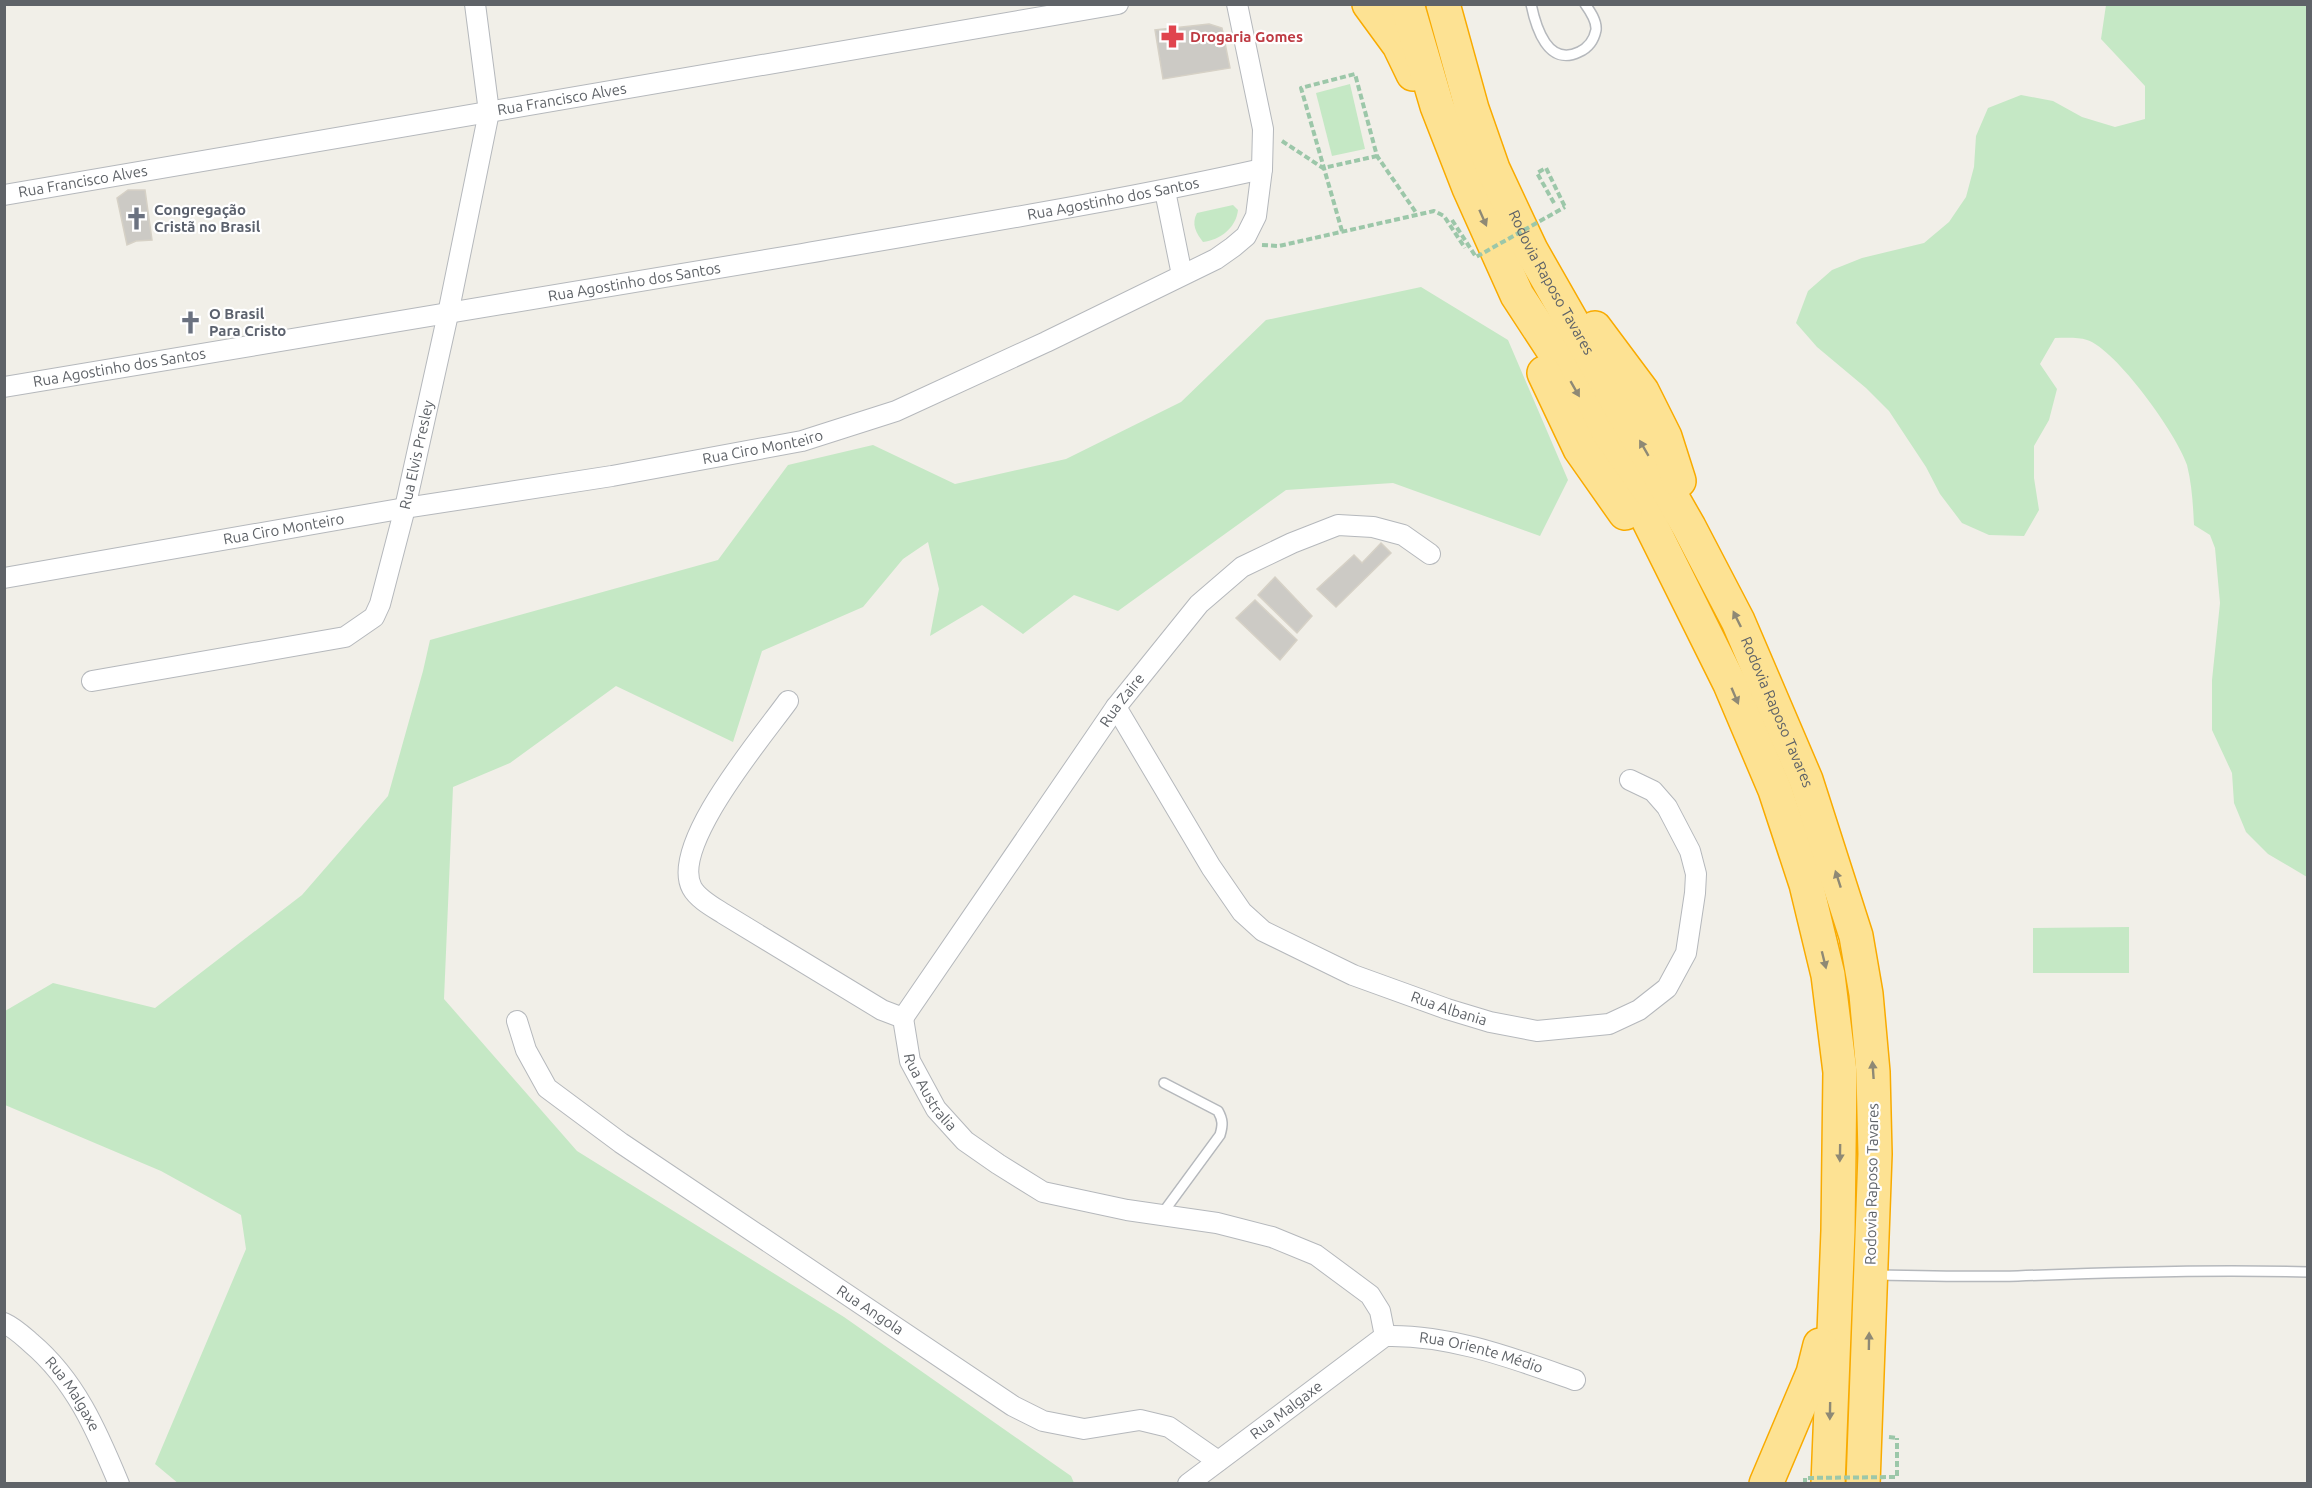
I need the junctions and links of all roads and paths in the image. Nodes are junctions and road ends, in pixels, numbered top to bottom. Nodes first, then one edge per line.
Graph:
1 (475, 4) edge
2 (1118, 4) edge
3 (1237, 4) edge
4 (1369, 4) edge
5 (1407, 4) edge
6 (1443, 4) edge
7 (1532, 4) edge
8 (1585, 4) edge
9 (489, 112) junction
10 (1263, 129) junction
11 (1377, 156) junction
12 (1323, 168) junction
13 (1262, 169) junction
14 (1469, 188) junction
15 (1165, 191) junction
16 (4, 195) edge
17 (1554, 204) dead end
18 (1417, 213) junction
19 (1444, 216) dead end
20 (1452, 220) dead end
21 (1342, 231) junction
22 (1238, 243) junction
23 (1182, 275) junction
24 (448, 314) junction
25 (4, 387) edge
26 (405, 508) junction
27 (1430, 554) dead end
28 (4, 578) edge
29 (93, 681) dead end
30 (788, 701) dead end
31 (1116, 706) junction
32 (1629, 780) dead end
33 (903, 1018) junction
34 (517, 1021) dead end
35 (1164, 1083) dead end
36 (1161, 1216) junction
37 (1838, 1231) junction
38 (2307, 1272) edge
39 (1870, 1275) junction
40 (4, 1323) edge
41 (1385, 1335) junction
42 (1575, 1380) dead end
43 (1897, 1438) dead end
44 (1218, 1461) junction
45 (119, 1484) edge
46 (1188, 1484) edge
47 (1766, 1484) edge
48 (1805, 1484) edge
49 (1828, 1484) edge
50 (1863, 1484) edge

1 - 9 street, Rua Elvis Presley
2 - 9 street, Rua Francisco Alves
3 - 10 street, Rua Ciro Monteiro
4 - 14 highway
5 - 14 highway, Rodovia Raposo Tavares
39 -> 6 highway, Rodovia Raposo Tavares
7 - 8 lane
9 - 16 street, Rua Francisco Alves
9 - 24 street, Rua Elvis Presley
10 - 12 path
10 - 13 street, Rua Ciro Monteiro
11 - 12 path
11 - 12 path
11 - 18 path
12 - 21 path
13 - 15 street, Rua Agostinho dos Santos
13 - 22 street, Rua Ciro Monteiro
14 -> 37 highway, Rodovia Raposo Tavares
15 - 23 street
15 - 24 street, Rua Agostinho dos Santos
17 - 20 path, bridge
18 - 19 path
18 - 21 path
21 - 22 path
22 - 23 street, Rua Ciro Monteiro
23 - 26 street, Rua Ciro Monteiro
24 - 25 street, Rua Agostinho dos Santos
24 - 26 street, Rua Elvis Presley
26 - 28 street, Rua Ciro Monteiro
26 - 29 street, Rua Elvis Presley
27 - 31 street, Rua Zaire
30 - 33 street
31 - 32 street, Rua Albania
31 - 33 street, Rua Zaire
33 - 36 street, Rua Australia
34 - 44 street, Rua Angola
35 - 36 lane
36 - 41 street, Rua Australia
37 - 47 highway
37 -> 49 highway, Rodovia Raposo Tavares
38 - 39 lane
50 -> 39 highway, Rodovia Raposo Tavares
40 - 45 street, Rua Malgaxe
41 - 42 street, Rua Oriente Médio
41 - 44 street, Rua Malgaxe
43 - 48 path, bridge
44 - 46 street, Rua Malgaxe

